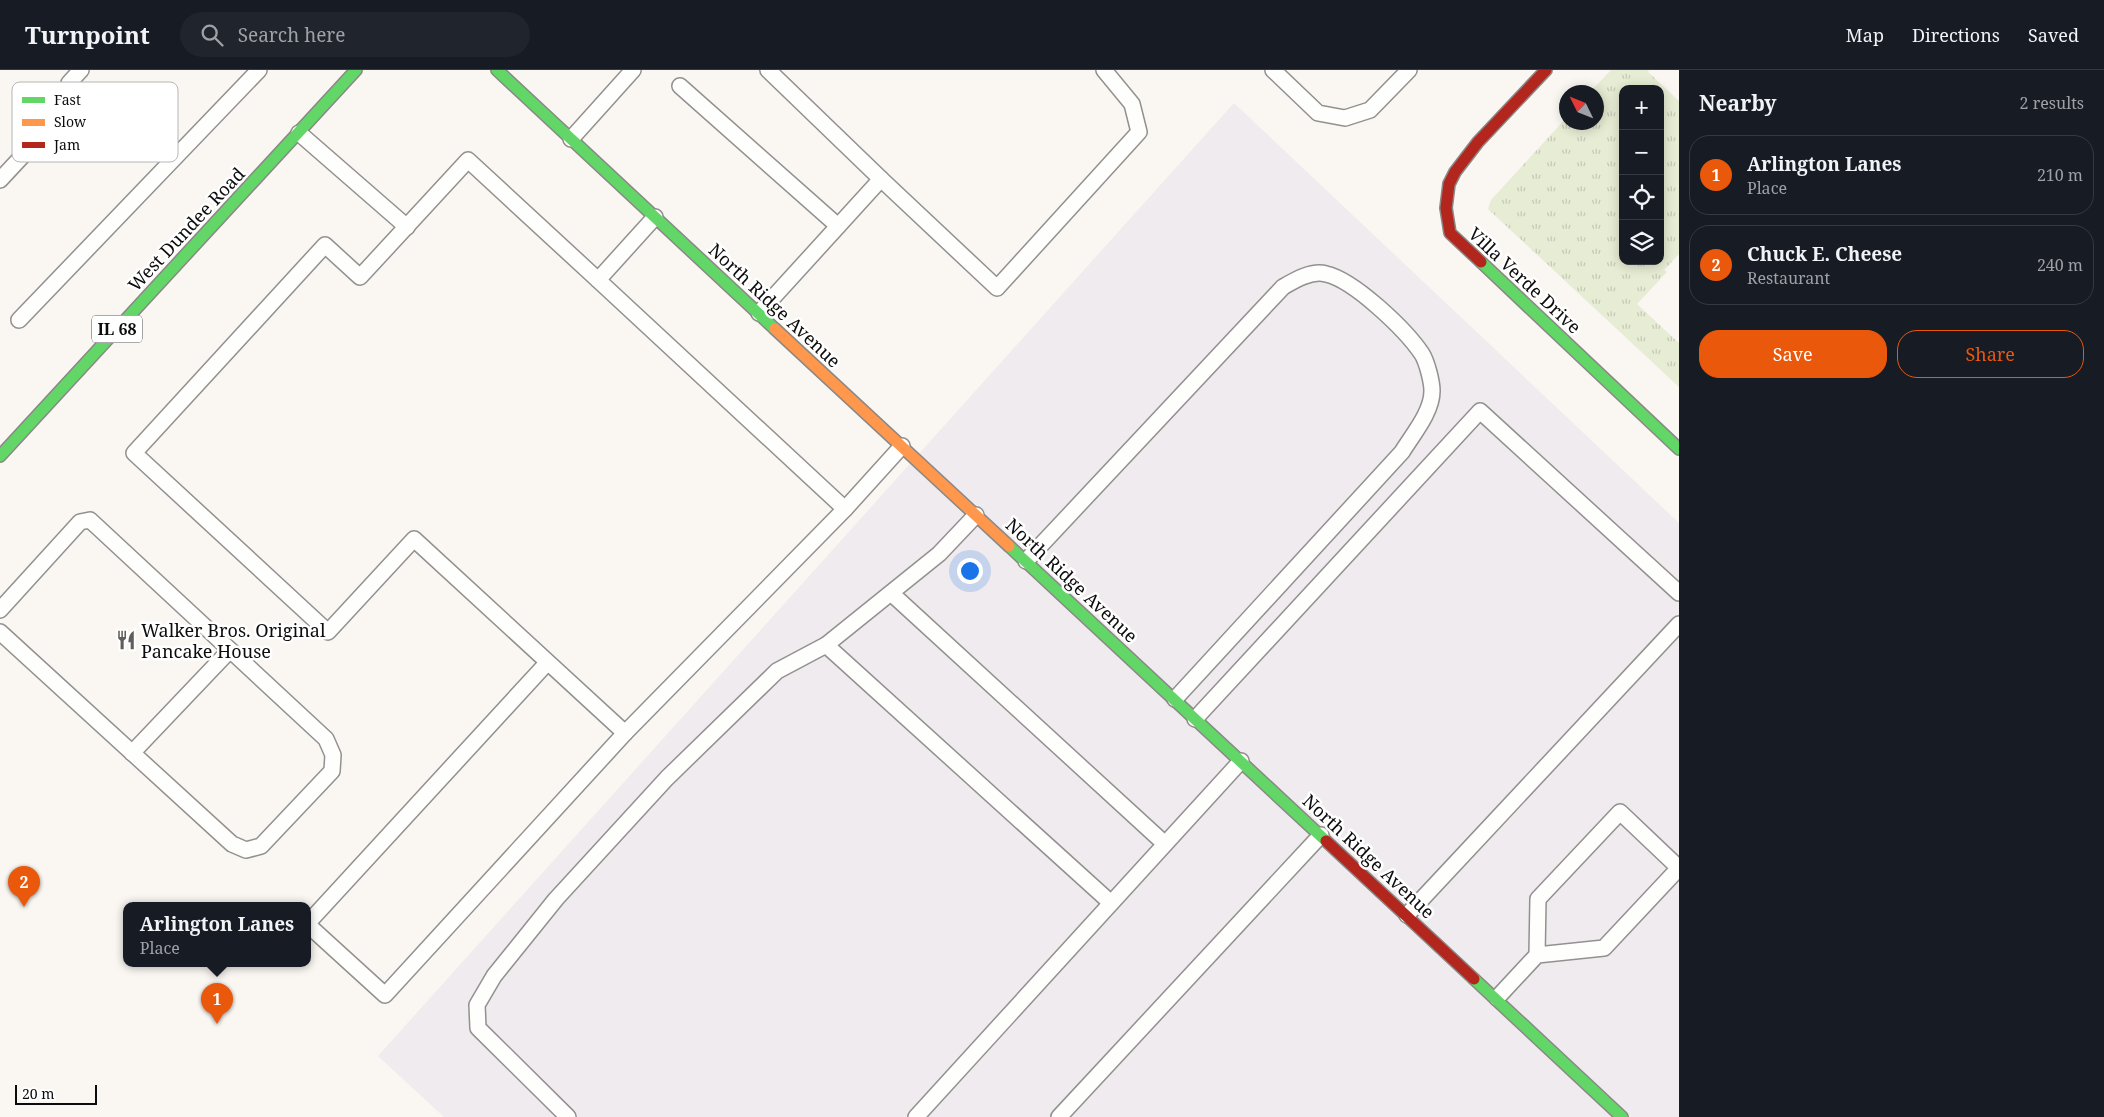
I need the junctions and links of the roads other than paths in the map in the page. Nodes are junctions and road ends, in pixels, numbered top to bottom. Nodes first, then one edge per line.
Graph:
1 (81, 70) edge
2 (259, 70) edge
3 (356, 70) edge
4 (497, 70) edge
5 (633, 70) edge
6 (768, 70) edge
7 (1104, 70) edge
8 (1273, 70) edge
9 (1409, 70) edge
10 (1546, 70) edge
11 (70, 82) edge
12 (680, 86) dead end
13 (299, 133) junction
14 (571, 139) junction
15 (178, 154) edge
16 (17, 162) edge
17 (171, 162) edge
18 (880, 179) junction
19 (0, 180) edge
20 (656, 217) junction
21 (407, 226) junction
22 (838, 226) junction
23 (598, 280) junction
24 (759, 314) junction
25 (19, 320) dead end
26 (902, 446) junction
27 (1679, 449) edge
28 (0, 456) edge
29 (845, 509) junction
30 (976, 515) junction
31 (1026, 561) junction
32 (890, 593) junction
33 (1679, 593) edge
34 (0, 610) edge
35 (1679, 624) edge
36 (0, 632) edge
37 (826, 645) junction
38 (230, 650) junction
39 (547, 663) junction
40 (1175, 699) junction
41 (1195, 718) junction
42 (625, 733) junction
43 (132, 753) junction
44 (1242, 761) junction
45 (1321, 835) junction
46 (1165, 844) junction
47 (1111, 903) junction
48 (1407, 915) junction
49 (311, 921) edge
50 (311, 927) edge
51 (1537, 954) junction
52 (1497, 998) junction
53 (568, 1117) edge
54 (916, 1117) edge
55 (1059, 1117) edge
56 (1622, 1117) edge

1 - 11 lane
2 - 15 lane
3 - 13 street, West Dundee Road / IL 68
4 - 14 street, North Ridge Avenue
5 - 14 lane
6 - 18 lane
7 - 18 lane
8 - 9 lane
10 - 27 street, Villa Verde Drive
12 - 22 lane
13 - 21 lane
13 - 28 street, West Dundee Road / IL 68
14 - 20 street, North Ridge Avenue
16 - 19 lane
17 - 25 lane
18 - 22 lane
20 - 23 lane
20 - 24 street, North Ridge Avenue
21 - 23 lane
21 - 39 lane
22 - 24 lane
23 - 29 lane
24 - 26 street, North Ridge Avenue
26 - 29 lane
26 - 30 street, North Ridge Avenue
29 - 42 lane
30 - 31 street, North Ridge Avenue
30 - 32 lane
31 - 40 street, North Ridge Avenue
31 - 40 lane
32 - 37 lane
32 - 46 lane
33 - 41 lane
34 - 38 lane
35 - 48 lane
36 - 43 lane
37 - 47 lane
37 - 53 lane
38 - 43 lane
38 - 43 lane
39 - 42 lane
39 - 49 lane
40 - 41 street, North Ridge Avenue
41 - 44 street, North Ridge Avenue
42 - 50 lane
44 - 45 street, North Ridge Avenue
44 - 46 lane
45 - 48 street, North Ridge Avenue
45 - 55 lane
46 - 47 lane
47 - 54 lane
48 - 52 street, North Ridge Avenue
51 - 51 lane
51 - 52 lane
52 - 56 street, North Ridge Avenue

